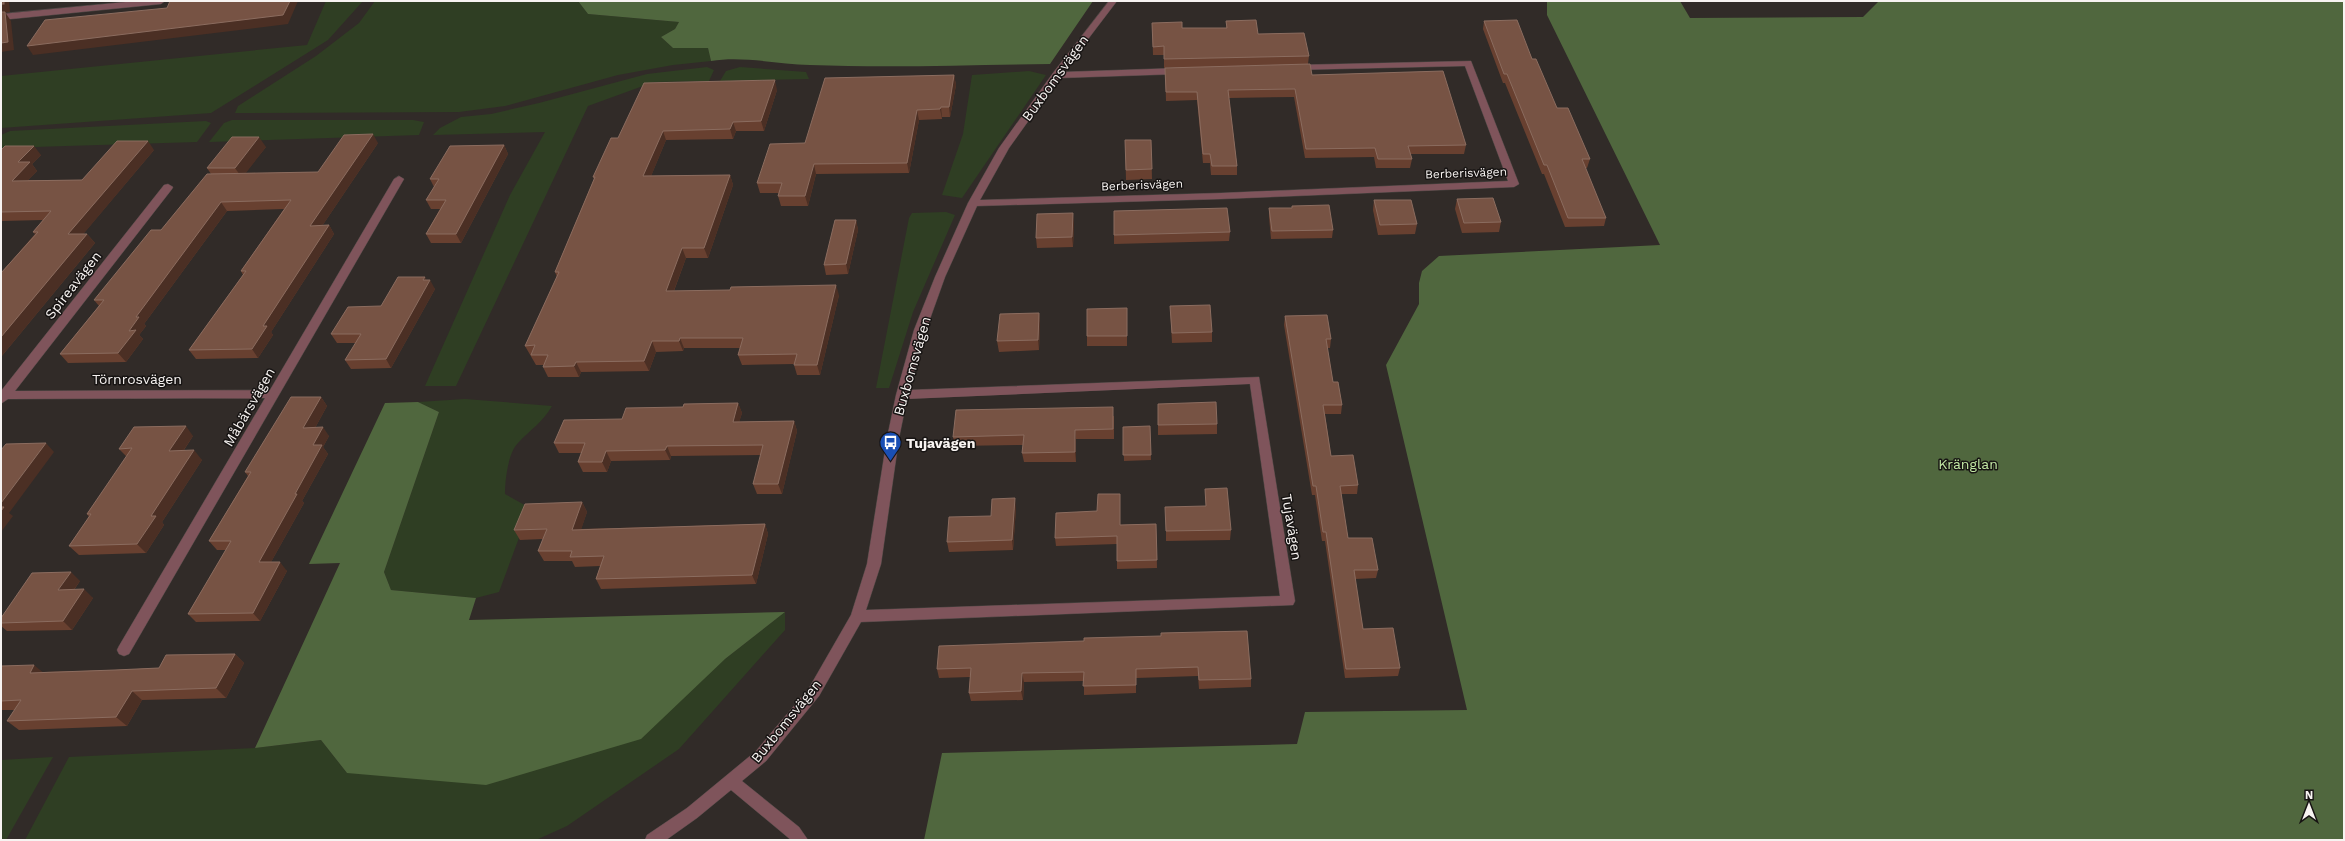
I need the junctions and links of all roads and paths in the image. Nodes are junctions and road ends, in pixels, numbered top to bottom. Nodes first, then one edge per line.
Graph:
1 (161, 1) edge
2 (1113, 1) edge
3 (1, 17) edge
4 (1285, 68) edge
5 (1190, 71) edge
6 (1056, 75) junction
7 (399, 179) dead end
8 (168, 188) dead end
9 (973, 203) junction
10 (273, 394) junction
11 (902, 395) junction
12 (3, 397) edge
13 (857, 616) junction
14 (124, 650) dead end
15 (731, 781) junction
16 (653, 840) edge
17 (800, 840) edge

1 - 3 street
2 - 6 street, Buxbomsvägen
4 - 9 street, Berberisvägen
5 - 6 street
6 - 9 street, Buxbomsvägen
7 - 10 street, Måbärsvägen
8 - 12 street, Spireavägen
9 - 11 street, Buxbomsvägen
10 - 12 street, Törnrosvägen
10 - 14 street, Måbärsvägen
11 - 13 street, Buxbomsvägen
11 - 13 street, Tujavägen
13 - 15 street, Buxbomsvägen
15 - 16 street, Buxbomsvägen
15 - 17 street

